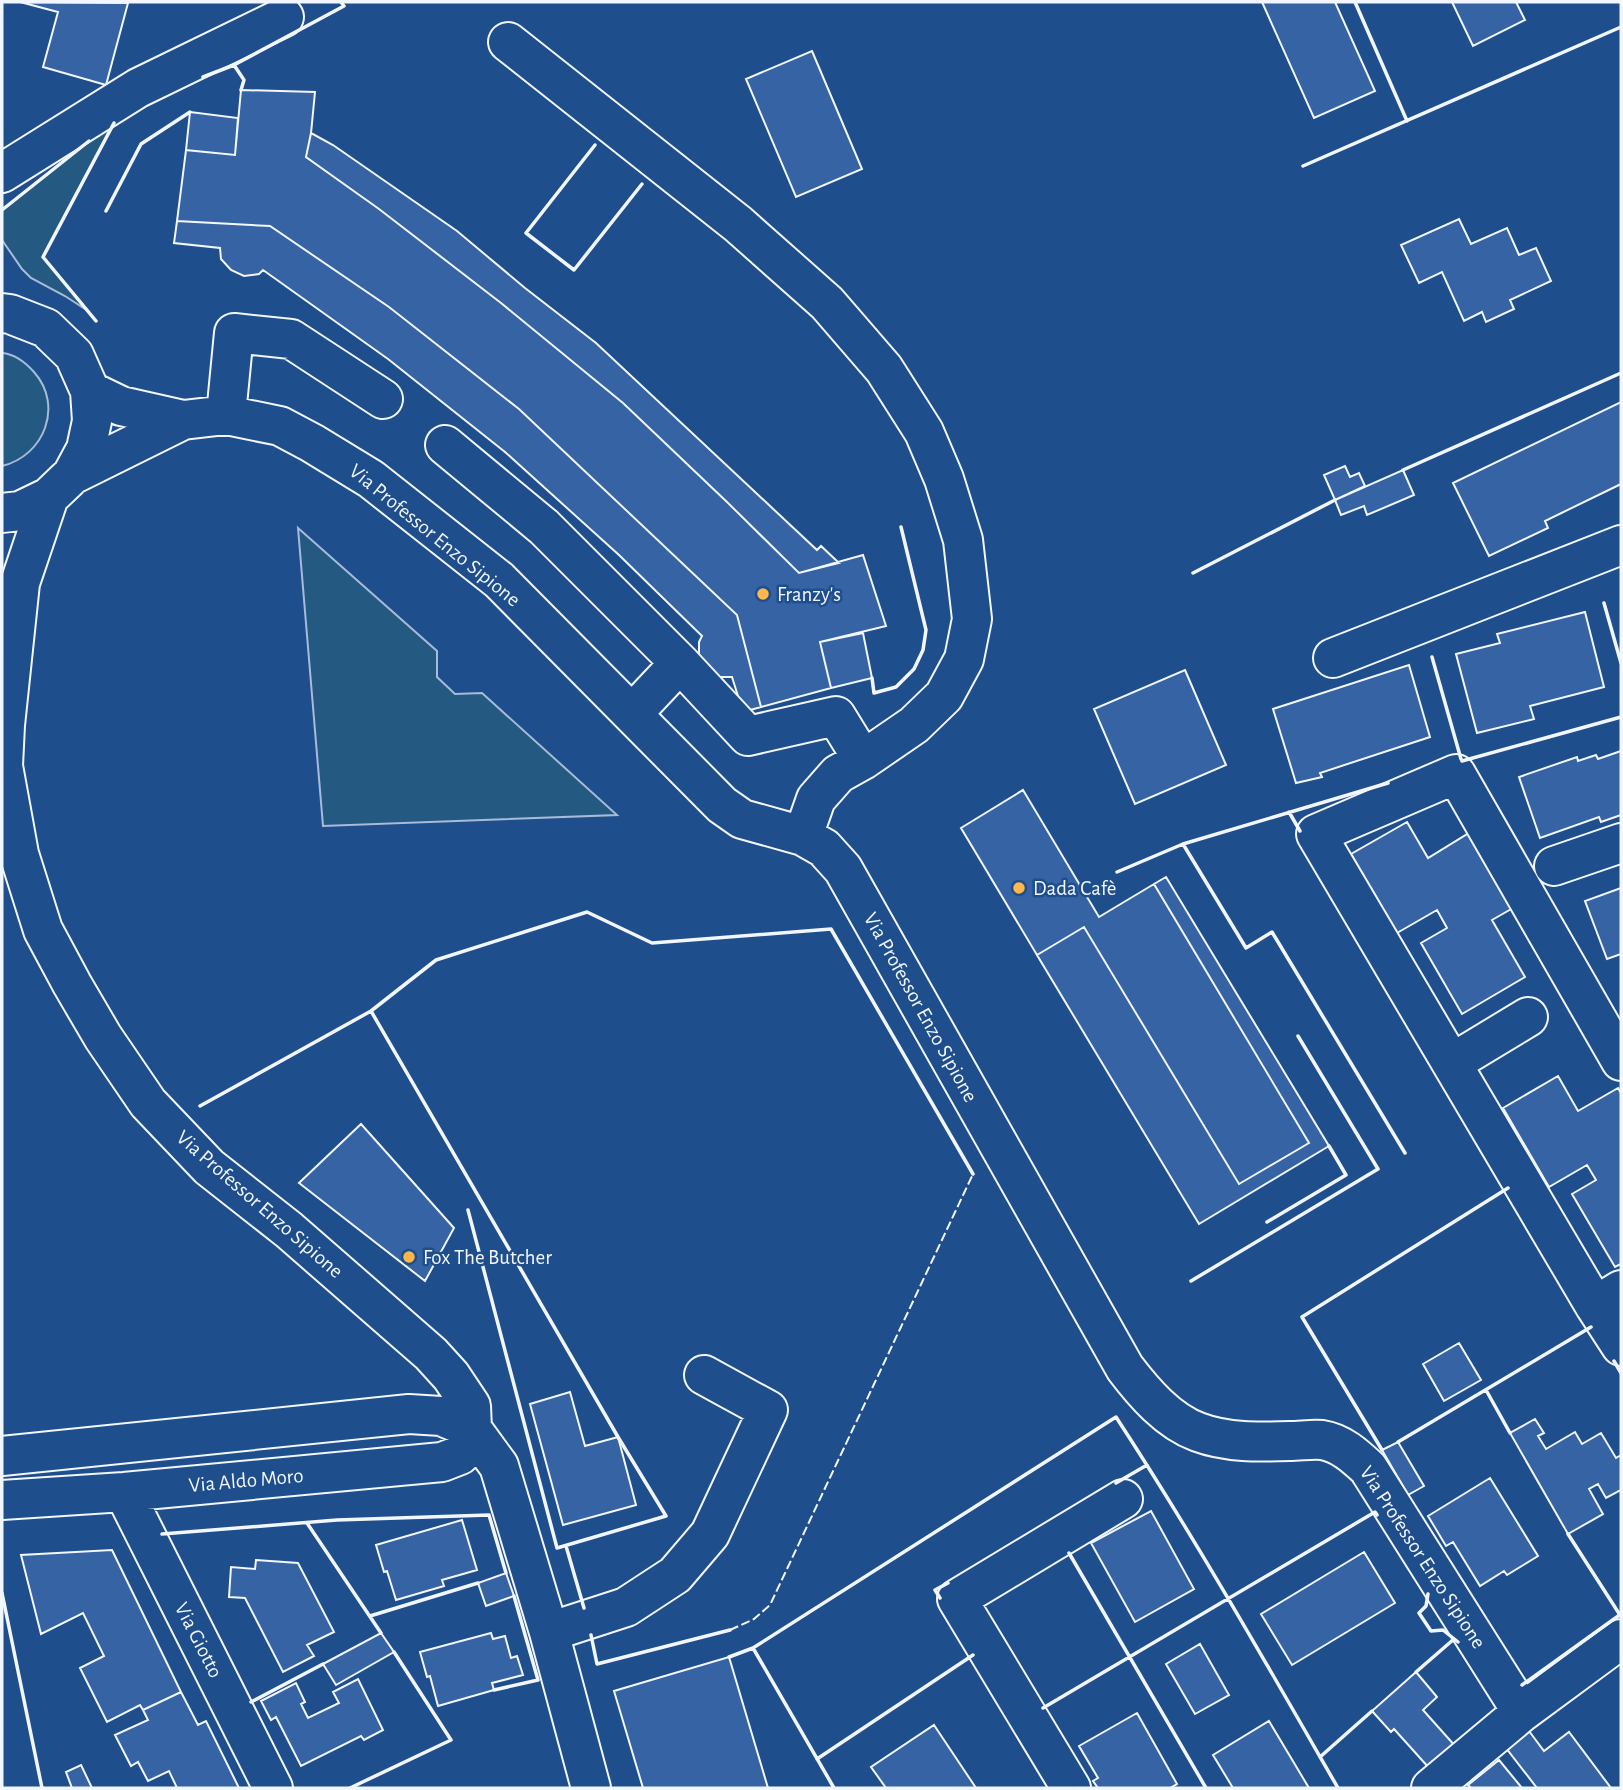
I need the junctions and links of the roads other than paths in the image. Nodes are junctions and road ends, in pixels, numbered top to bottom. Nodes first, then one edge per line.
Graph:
1 (284, 17) dead end
2 (508, 42) dead end
3 (2, 173) edge
4 (4, 309) edge
5 (90, 391) junction
6 (383, 399) dead end
7 (226, 415) junction
8 (183, 421) junction
9 (445, 445) dead end
10 (60, 486) junction
11 (2, 513) edge
12 (1621, 545) edge
13 (1333, 658) dead end
14 (680, 663) junction
15 (632, 714) junction
16 (4, 719) edge
17 (863, 760) junction
18 (803, 836) junction
19 (1621, 844) edge
20 (1554, 866) dead end
21 (1528, 1017) dead end
22 (1621, 1061) edge
23 (1452, 1063) junction
24 (1608, 1298) edge
25 (1621, 1346) edge
26 (431, 1354) junction
27 (704, 1375) dead end
28 (428, 1415) junction
29 (472, 1429) junction
30 (2, 1456) edge
31 (124, 1492) junction
32 (1123, 1499) dead end
33 (2, 1500) edge
34 (549, 1632) junction
35 (1621, 1639) edge
36 (1522, 1712) junction
37 (274, 1788) edge
38 (591, 1788) edge
39 (1071, 1788) edge
40 (1431, 1788) edge

1 - 3 street
2 - 17 street
4 - 5 street
5 - 8 street
5 - 10 street, Via Professor Enzo Sipione
6 - 7 street
7 - 8 street, Via Professor Enzo Sipione
7 - 15 street, Via Professor Enzo Sipione
8 - 10 street
9 - 14 street
10 - 11 street
10 - 16 street, Via Professor Enzo Sipione
12 - 13 street
14 - 15 street
14 - 17 street
15 - 18 street, Via Professor Enzo Sipione
16 - 26 street, Via Professor Enzo Sipione
17 - 18 street
18 - 36 street, Via Professor Enzo Sipione
19 - 20 street
21 - 23 street
22 - 23 street
23 - 24 street
24 - 25 street
26 - 28 street
26 - 29 street, Via Professor Enzo Sipione
27 - 34 street
28 - 29 street
28 - 30 street
29 - 31 street, Via Aldo Moro
29 - 34 street
31 - 33 street, Via Aldo Moro
31 - 37 street, Via Giotto
32 - 39 street
34 - 38 street
35 - 36 street
36 - 40 street

